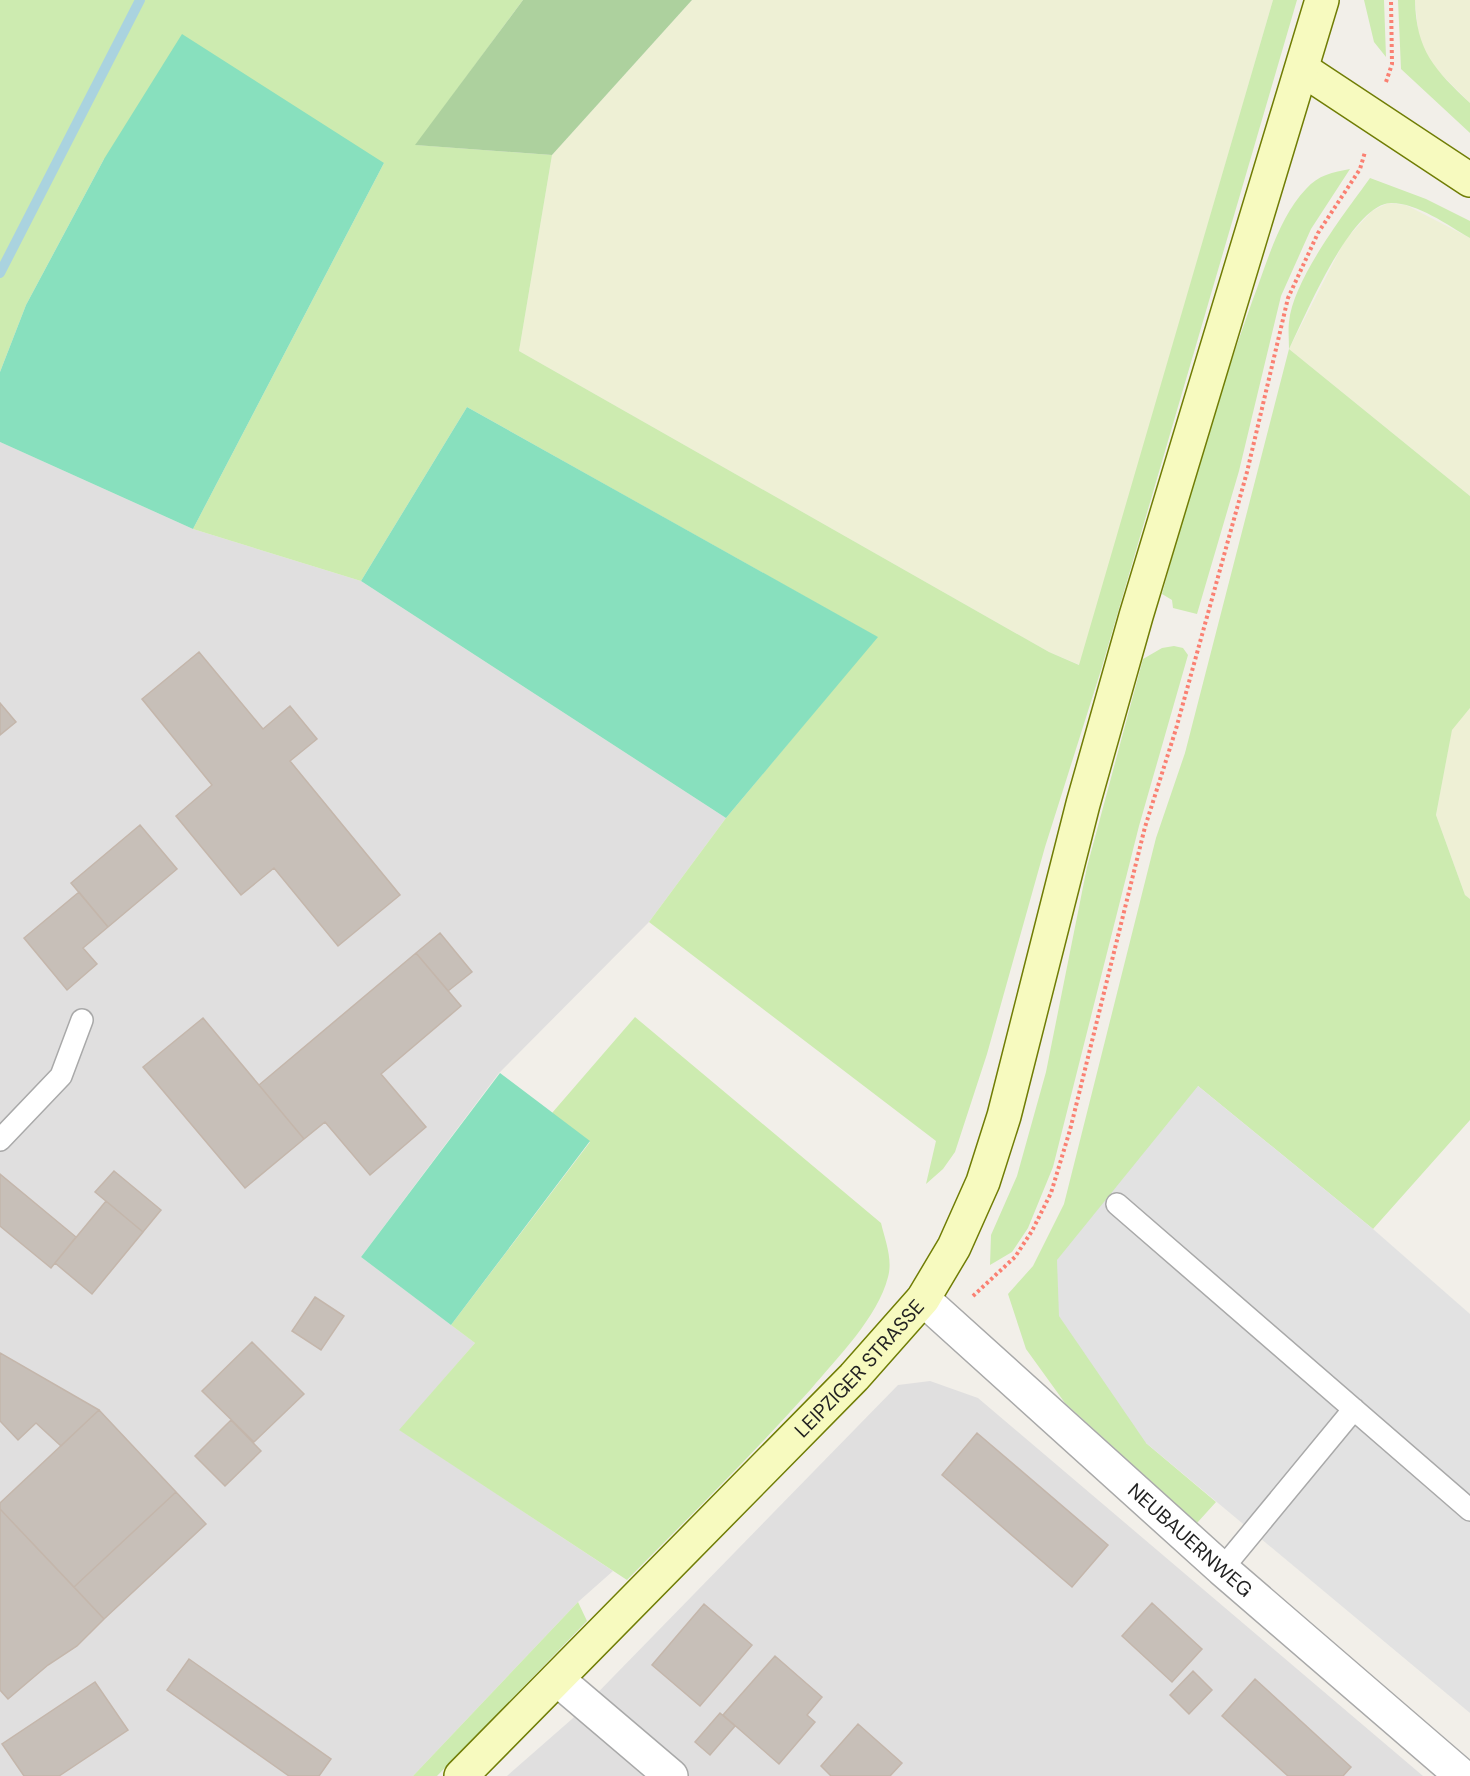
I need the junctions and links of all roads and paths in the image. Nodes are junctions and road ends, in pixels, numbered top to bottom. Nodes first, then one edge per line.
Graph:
1 (1322, 0) edge
2 (1391, 0) edge
3 (1302, 69) junction
4 (1375, 115) junction
5 (1470, 180) edge
6 (82, 1020) dead end
7 (0, 1140) edge
8 (1116, 1204) dead end
9 (923, 1299) junction
10 (949, 1321) junction
11 (1354, 1409) junction
12 (1470, 1510) edge
13 (1222, 1569) junction
14 (557, 1679) junction
15 (461, 1776) edge
16 (671, 1776) edge
17 (1462, 1776) edge

1 - 3 street, LEIPZIGER STRASSE
2 - 4 path
3 - 4 street
3 - 9 street, LEIPZIGER STRASSE
4 - 5 street
4 - 10 path
6 - 7 lane
8 - 11 lane
9 - 10 street, NEUBAUERNWEG
9 - 14 street, LEIPZIGER STRASSE
10 - 13 street, NEUBAUERNWEG
11 - 12 lane
11 - 13 lane
13 - 17 street, NEUBAUERNWEG
14 - 15 street, LEIPZIGER STRASSE
14 - 16 street

